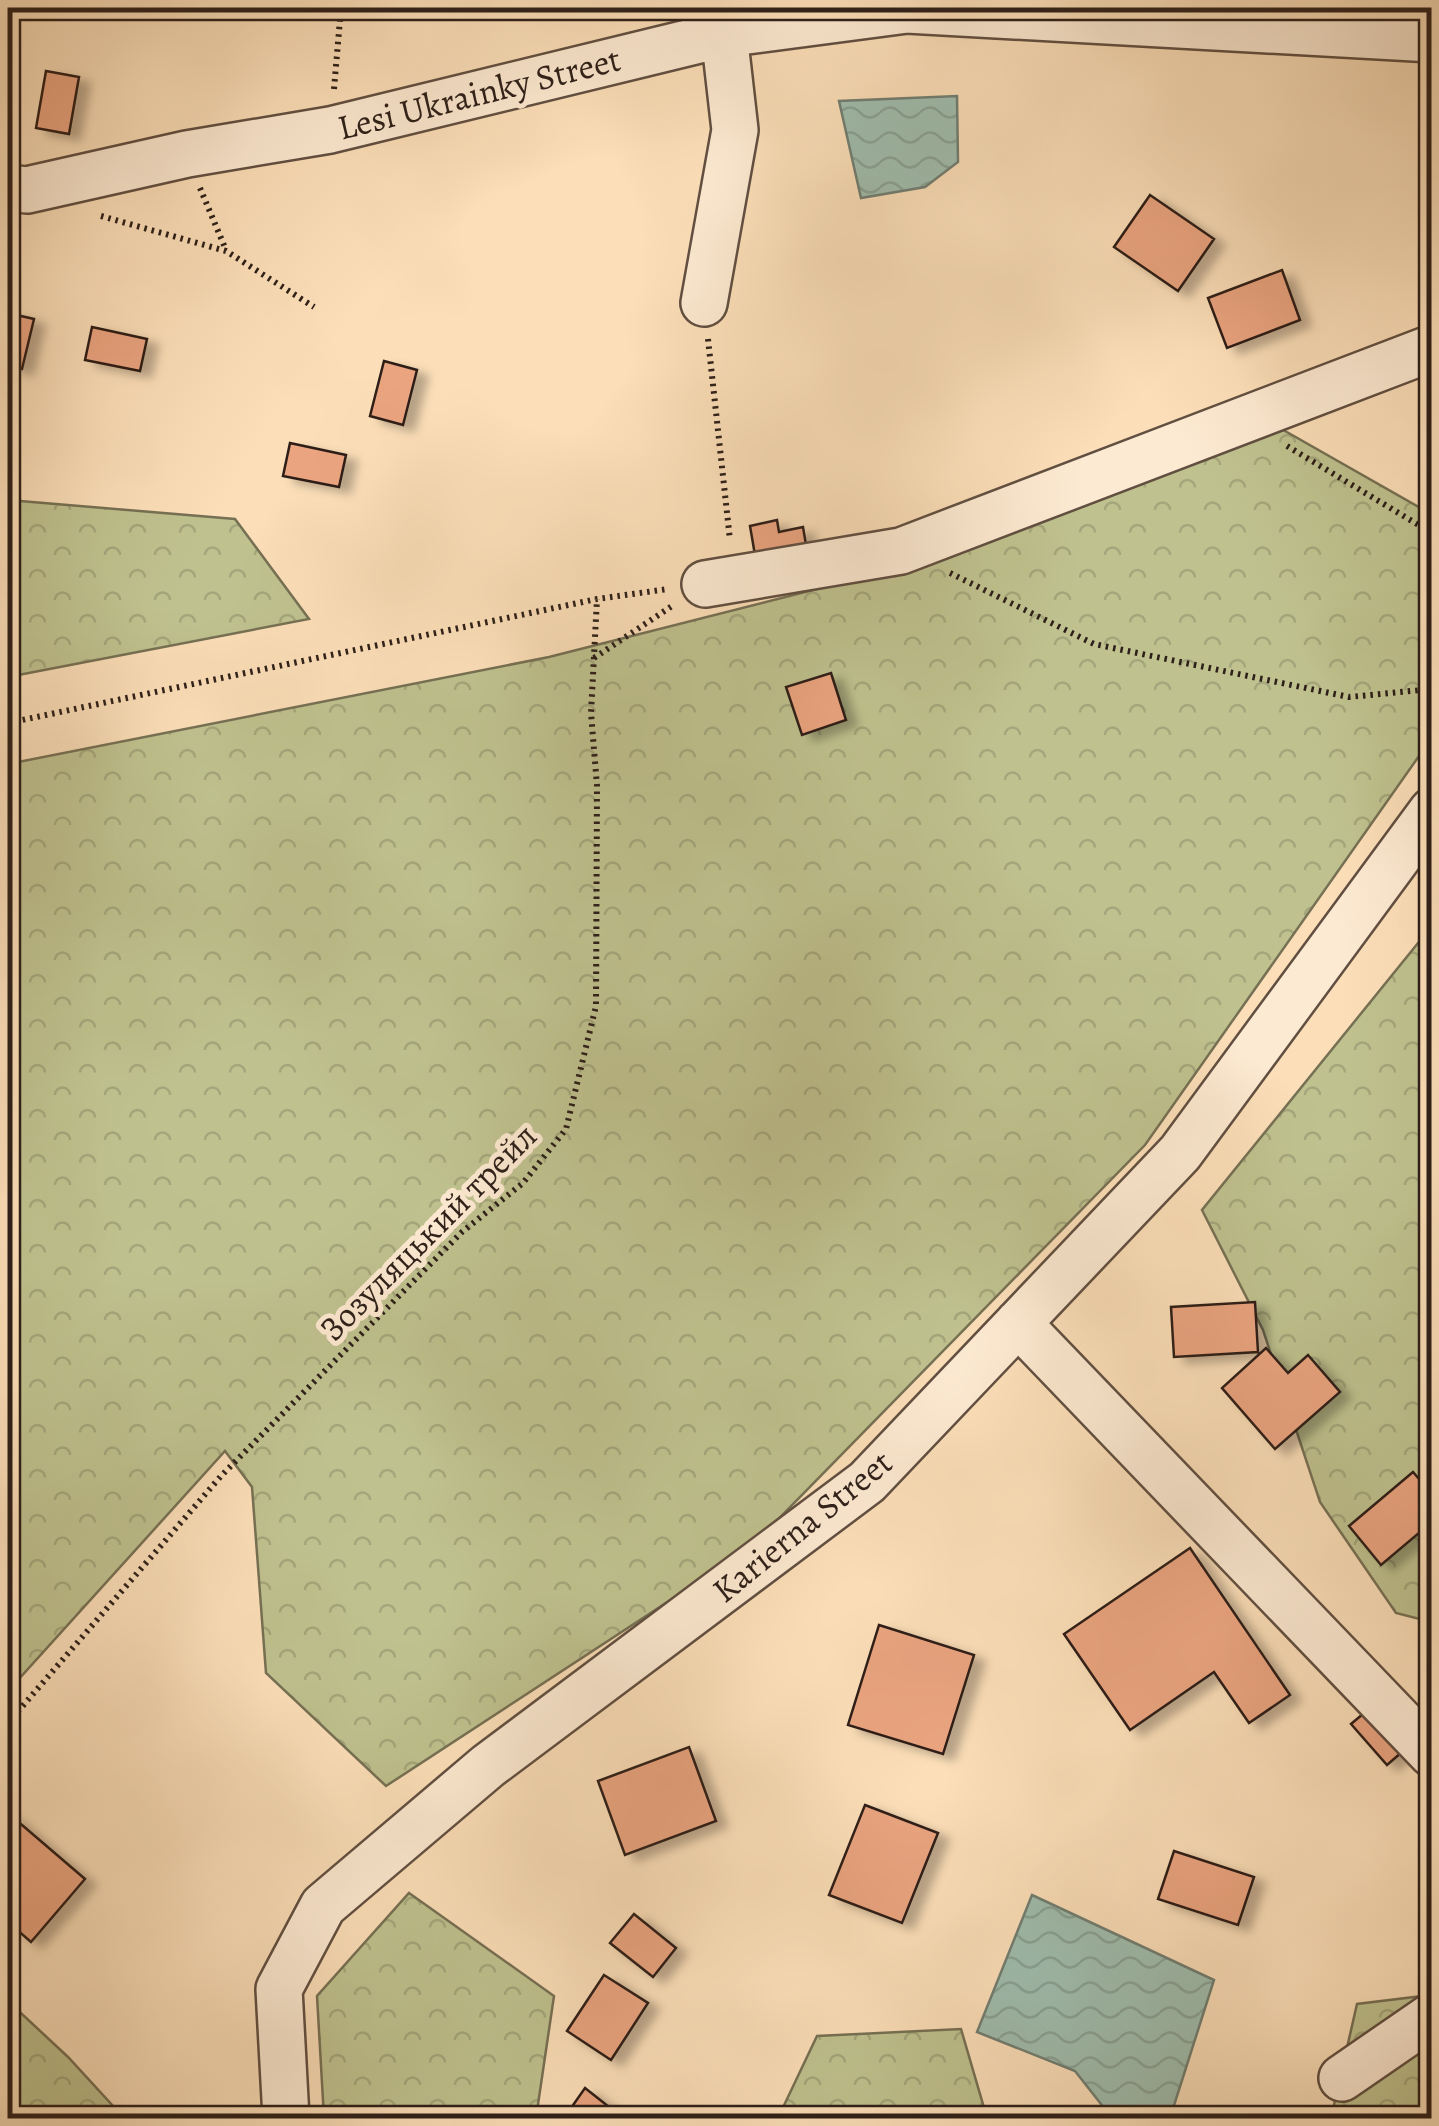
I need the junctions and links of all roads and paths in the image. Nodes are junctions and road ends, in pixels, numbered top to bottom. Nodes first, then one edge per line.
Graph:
1 (341, 8) edge
2 (1201, 16) edge
3 (724, 34) junction
4 (1432, 39) edge
5 (330, 130) junction
6 (186, 154) junction
7 (8, 188) edge
8 (93, 214) dead end
9 (226, 251) junction
10 (704, 303) joint
11 (314, 307) dead end
12 (1432, 348) edge
13 (1232, 426) junction
14 (1432, 533) edge
15 (901, 551) junction
16 (720, 582) junction
17 (598, 599) junction
18 (593, 658) junction
19 (1432, 689) edge
20 (8, 723) edge
21 (1432, 810) edge
22 (1018, 1323) junction
23 (8, 1723) edge
24 (1432, 1754) edge
25 (1432, 2016) edge
26 (1342, 2078) dead end
27 (286, 2118) edge

1 - 5 path
2 - 3 street, Lesi Ukrainky Street
2 - 4 street, Lesi Ukrainky Street
3 - 5 street, Lesi Ukrainky Street
3 - 10 street
5 - 6 street, Lesi Ukrainky Street
6 - 7 street, Lesi Ukrainky Street
6 - 9 path
8 - 9 path
9 - 11 path
10 - 16 path
12 - 13 street
13 - 14 path
13 - 15 street
15 - 16 street
15 - 19 path
16 - 17 path
16 - 18 path
17 - 18 path, Зозуляцький трейл
17 - 20 path
18 - 23 path, Зозуляцький трейл
21 - 22 street, Karierna Street
22 - 24 street
22 - 27 street, Karierna Street
25 - 26 street

